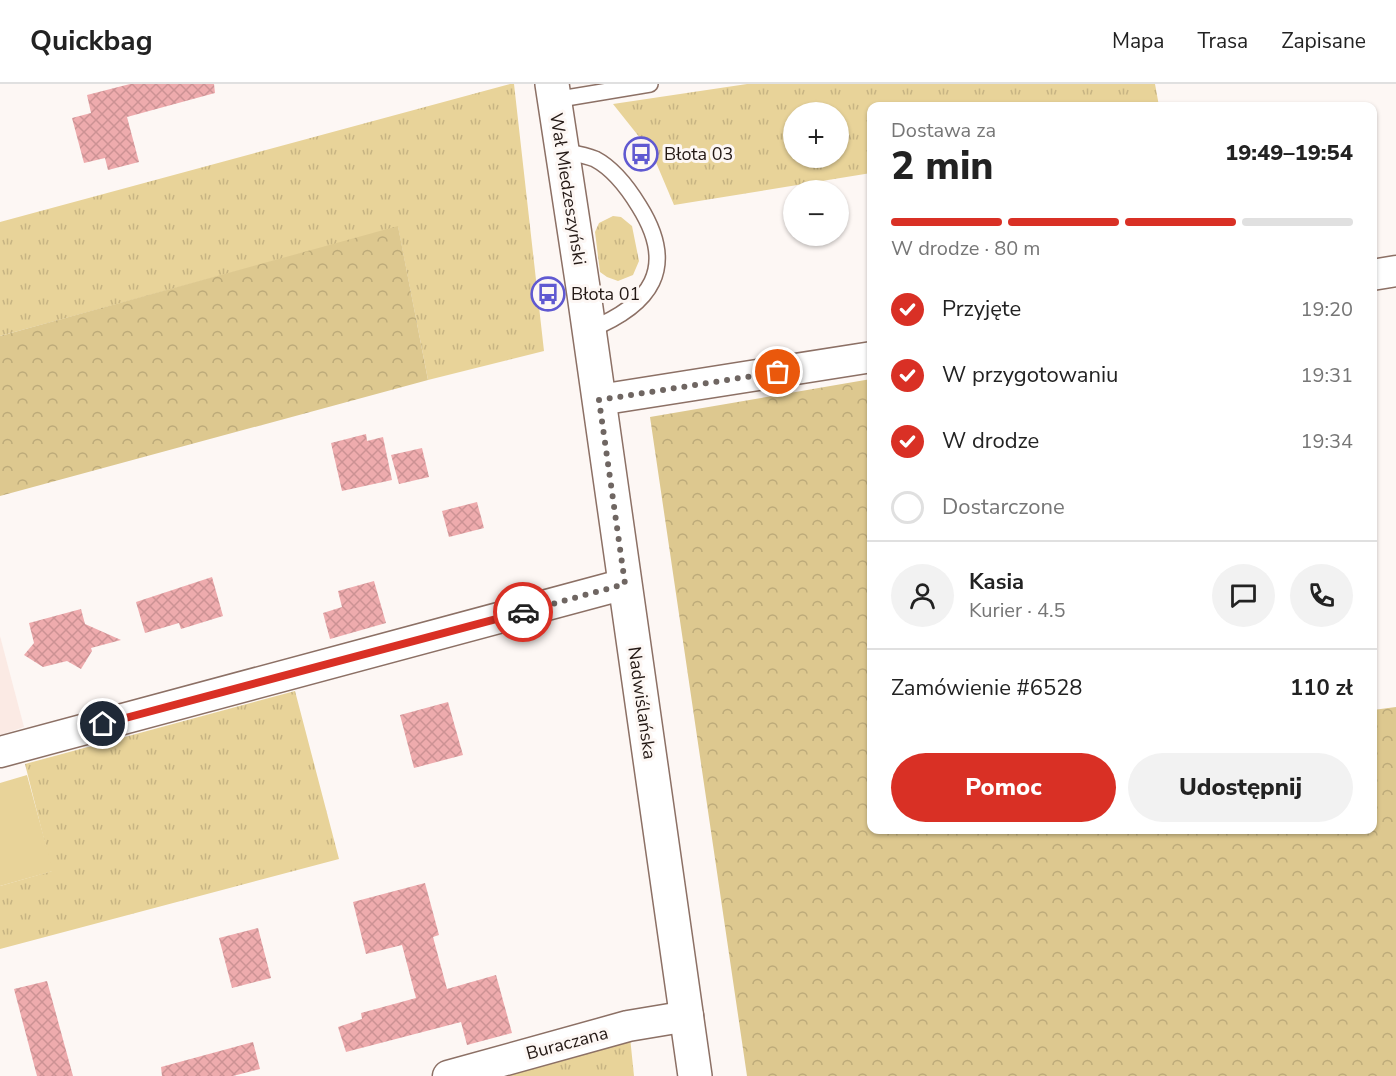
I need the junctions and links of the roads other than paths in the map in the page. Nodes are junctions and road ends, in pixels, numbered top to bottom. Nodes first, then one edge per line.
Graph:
1 (650, 84) edge
2 (553, 92) edge
3 (563, 151) junction
4 (1396, 271) edge
5 (1377, 274) edge
6 (589, 330) junction
7 (867, 358) edge
8 (599, 400) junction
9 (625, 584) junction
10 (0, 752) edge
11 (688, 1016) junction
12 (448, 1076) edge
13 (695, 1076) edge

1 - 2 lane
2 - 3 main road, Wał Miedzeszyński
3 - 6 main road, Wał Miedzeszyński
3 - 6 lane
4 - 5 street
6 - 8 main road, Nadwiślańska
7 - 8 street
8 - 9 main road, Nadwiślańska
9 - 10 street
9 - 11 main road, Nadwiślańska
11 - 12 street, Buraczana
11 - 13 main road, Nadwiślańska

